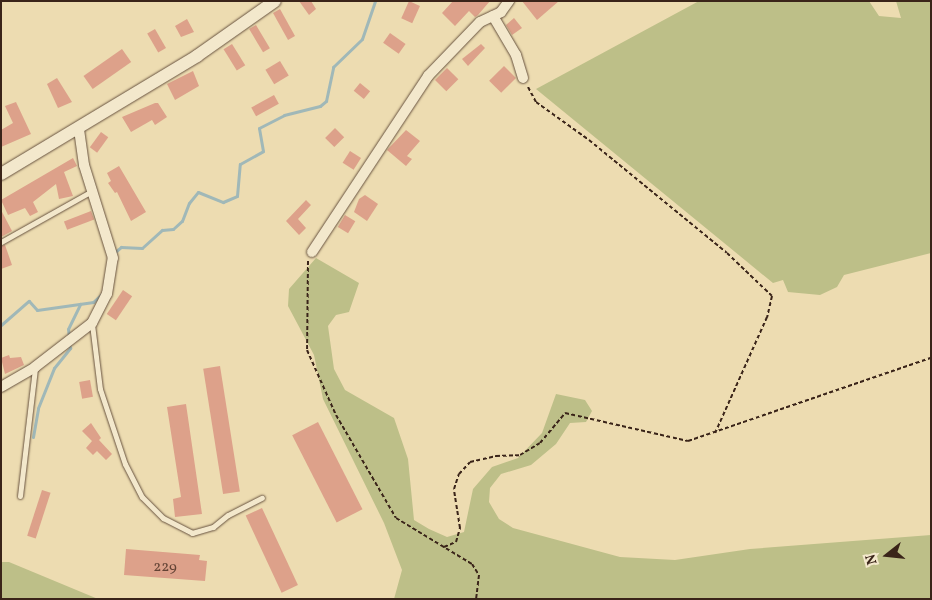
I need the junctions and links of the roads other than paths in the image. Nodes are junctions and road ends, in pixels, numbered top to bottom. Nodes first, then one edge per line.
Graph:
1 (275, 1) edge
2 (508, 1) edge
3 (493, 16) junction
4 (523, 78) road end
5 (79, 128) junction
6 (1, 174) edge
7 (92, 190) junction
8 (1, 242) edge
9 (312, 252) road end
10 (92, 323) junction
11 (35, 367) junction
12 (1, 387) edge
13 (20, 496) dead end
14 (262, 498) dead end

1 - 5 street
2 - 3 street
3 - 4 street
3 - 9 street
5 - 6 street
5 - 7 street
7 - 8 lane
7 - 10 street
10 - 11 street
10 - 14 lane
11 - 12 street
11 - 13 lane

